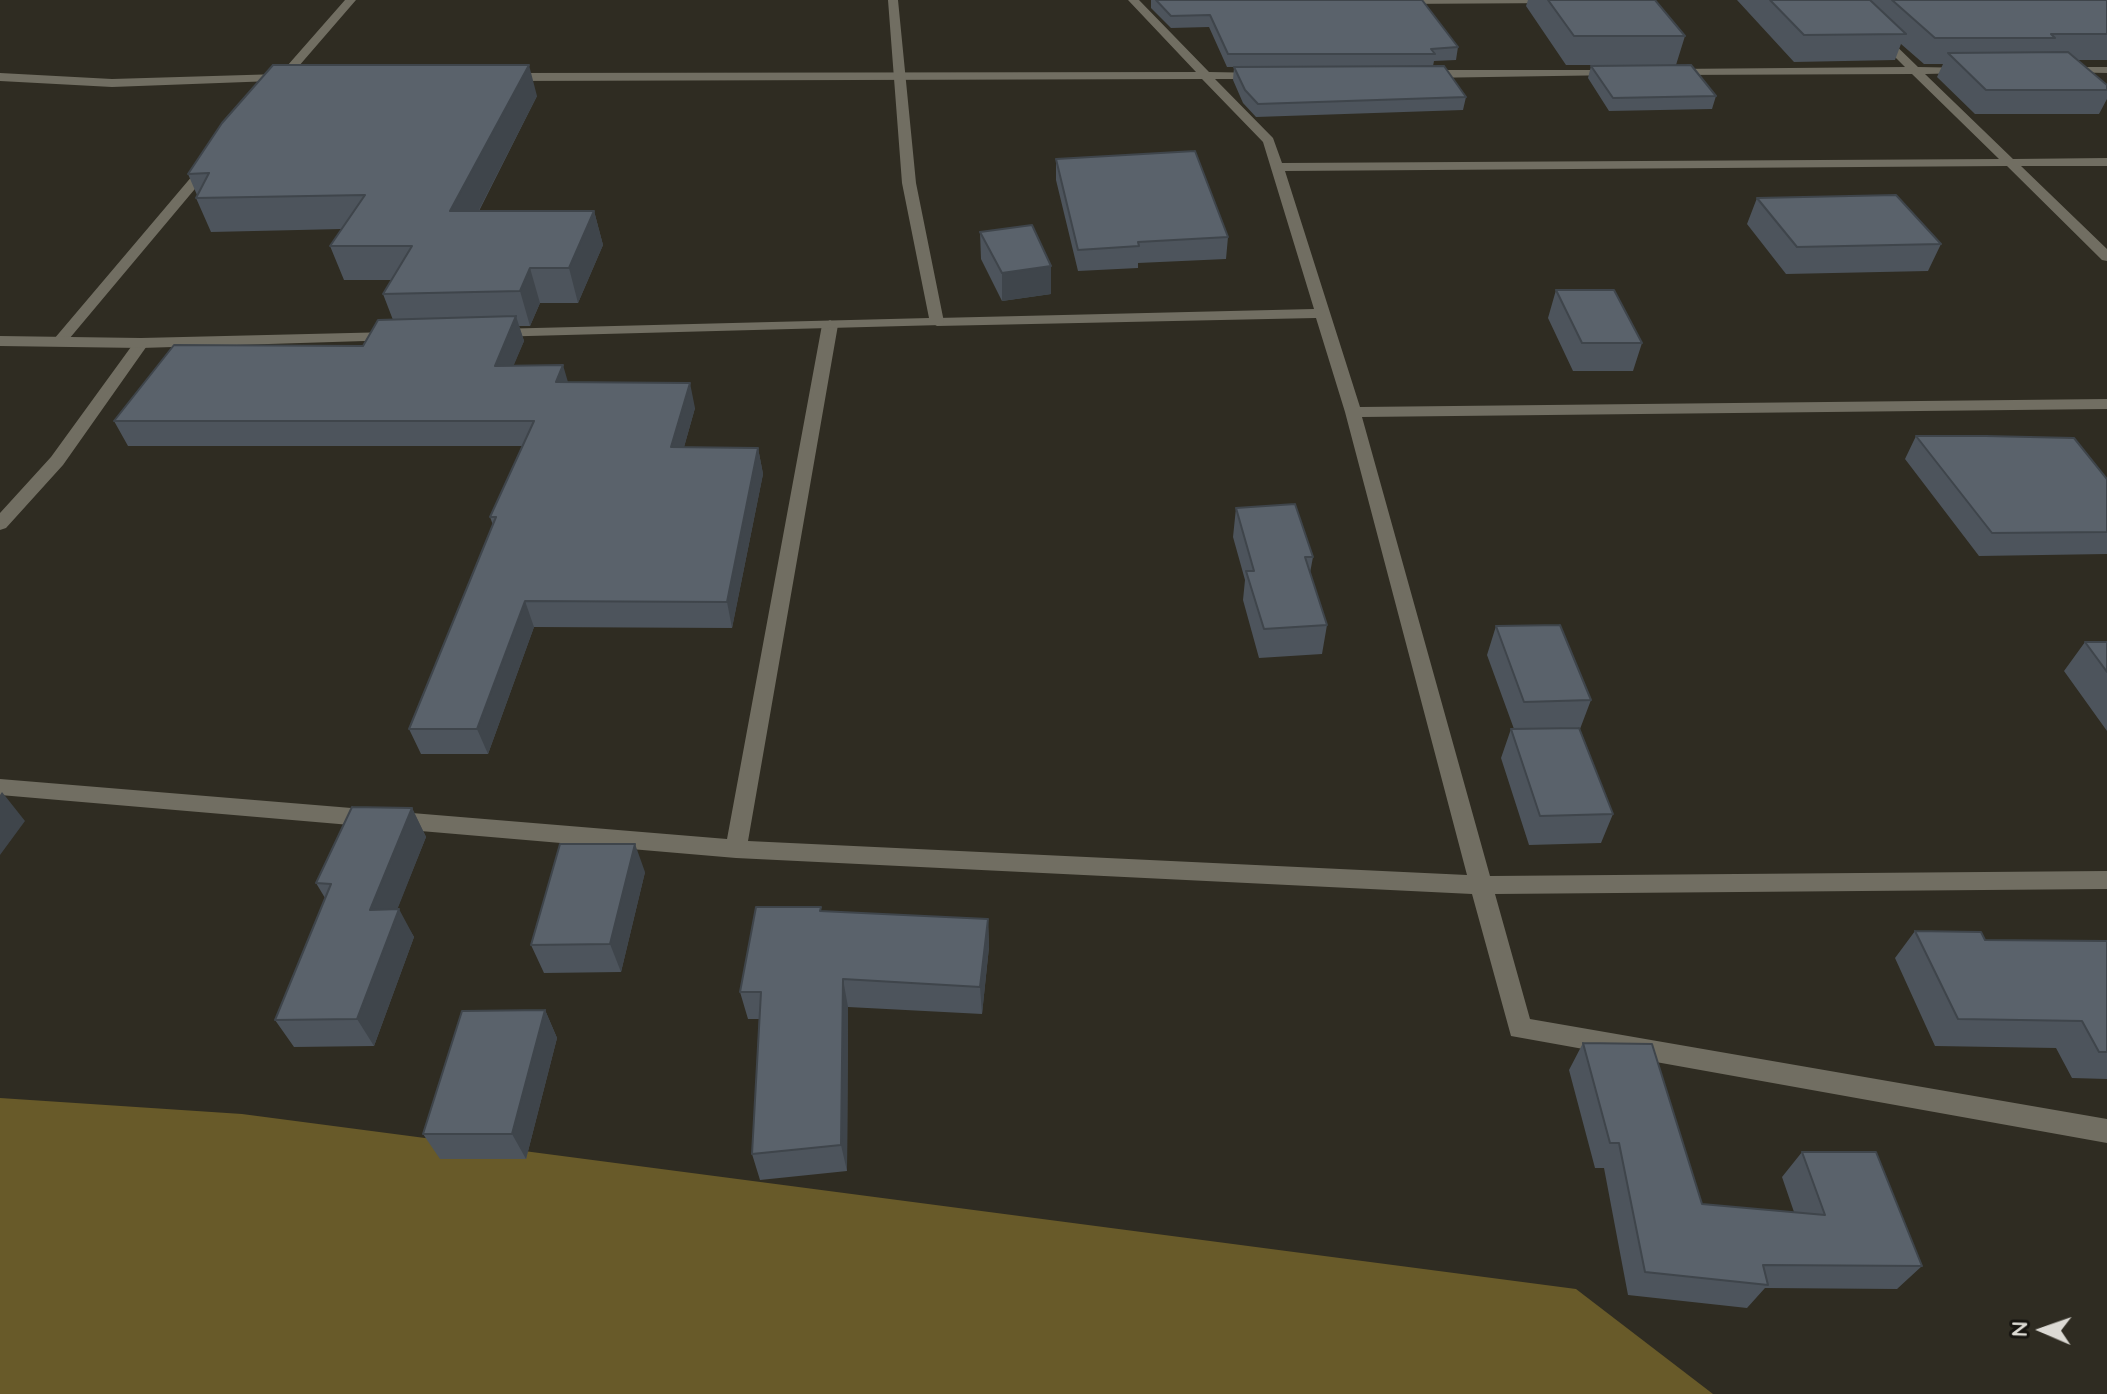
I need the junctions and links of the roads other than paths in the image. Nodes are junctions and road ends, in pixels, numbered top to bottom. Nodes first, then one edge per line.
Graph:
1 (351, 0) edge
2 (893, 0) edge
3 (1561, 0) edge
4 (1843, 0) edge
5 (1135, 1) edge
6 (1387, 1) edge
7 (1151, 2) dead end
8 (1980, 70) edge
9 (2044, 70) edge
10 (2107, 70) edge
11 (1917, 71) junction
12 (1664, 72) edge
13 (1633, 73) edge
14 (1412, 74) edge
15 (1270, 75) edge
16 (1207, 76) junction
17 (0, 77) edge
18 (283, 77) junction
19 (298, 77) edge
20 (488, 77) edge
21 (900, 77) junction
22 (269, 94) edge
23 (221, 151) edge
24 (2107, 162) edge
25 (2010, 163) junction
26 (1276, 167) junction
27 (2107, 257) edge
28 (1320, 313) junction
29 (937, 322) junction
30 (830, 325) junction
31 (483, 335) edge
32 (404, 337) edge
33 (0, 341) edge
34 (59, 342) junction
35 (141, 343) junction
36 (2107, 404) edge
37 (1353, 412) junction
38 (0, 524) edge
39 (0, 787) edge
40 (736, 849) junction
41 (2107, 880) edge
42 (1481, 885) junction
43 (2107, 1131) edge

1 - 18 street
2 - 21 street
3 - 6 street
4 - 11 street
5 - 7 street
5 - 16 street
8 - 11 street
9 - 10 street
11 - 12 street
11 - 25 street
13 - 14 street
15 - 16 street
16 - 21 street
16 - 26 street
17 - 18 street
18 - 19 street
18 - 22 street
20 - 21 street
21 - 29 street
23 - 34 street
24 - 25 street
25 - 26 street
25 - 27 street
26 - 28 street
28 - 29 street
28 - 37 street
29 - 30 street
30 - 31 street
30 - 40 street
32 - 35 street
33 - 34 street
34 - 35 street
35 - 38 street
36 - 37 street
37 - 42 street
39 - 40 street
40 - 42 street
41 - 42 street
42 - 43 street

